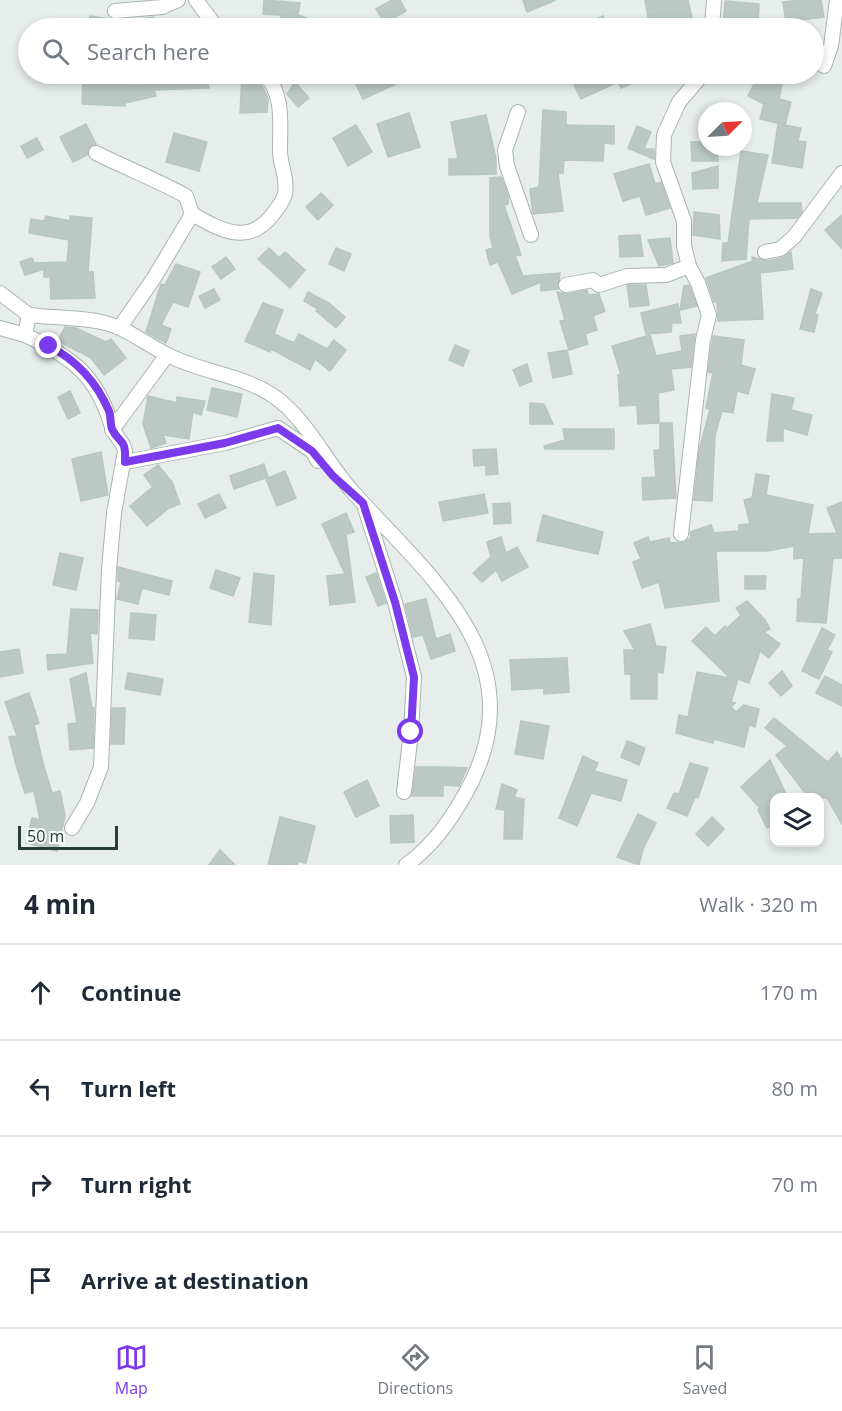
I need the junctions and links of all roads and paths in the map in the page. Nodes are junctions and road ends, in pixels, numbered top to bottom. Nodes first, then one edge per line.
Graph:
1 (178, 0) edge
2 (196, 0) edge
3 (714, 0) edge
4 (837, 0) edge
5 (115, 11) dead end
6 (207, 18) edge
7 (713, 18) edge
8 (824, 66) dead end
9 (272, 84) edge
10 (694, 84) edge
11 (518, 112) dead end
12 (96, 153) dead end
13 (842, 173) edge
14 (192, 214) junction
15 (531, 235) dead end
16 (765, 252) dead end
17 (689, 266) junction
18 (566, 285) dead end
19 (0, 293) edge
20 (29, 315) junction
21 (120, 327) junction
22 (0, 328) edge
23 (25, 335) junction
24 (167, 355) junction
25 (290, 411) junction
26 (278, 428) junction
27 (112, 430) junction
28 (125, 462) junction
29 (351, 490) junction
30 (363, 503) junction
31 (681, 534) dead end
32 (404, 792) dead end
33 (72, 828) dead end
34 (406, 865) edge

1 - 5 street
2 - 6 street
3 - 7 street
4 - 8 street
9 - 14 street
10 - 17 street
11 - 15 street
12 - 14 street
13 - 16 street
14 - 21 street
17 - 18 street
17 - 31 street
19 - 20 street
20 - 21 street
20 - 23 street
21 - 24 street
22 - 23 street
23 - 27 street
24 - 25 street
24 - 27 street
25 - 26 street
25 - 29 street
26 - 28 street
26 - 29 street
27 - 28 street
28 - 33 street
29 - 30 street
30 - 32 street
30 - 34 street

